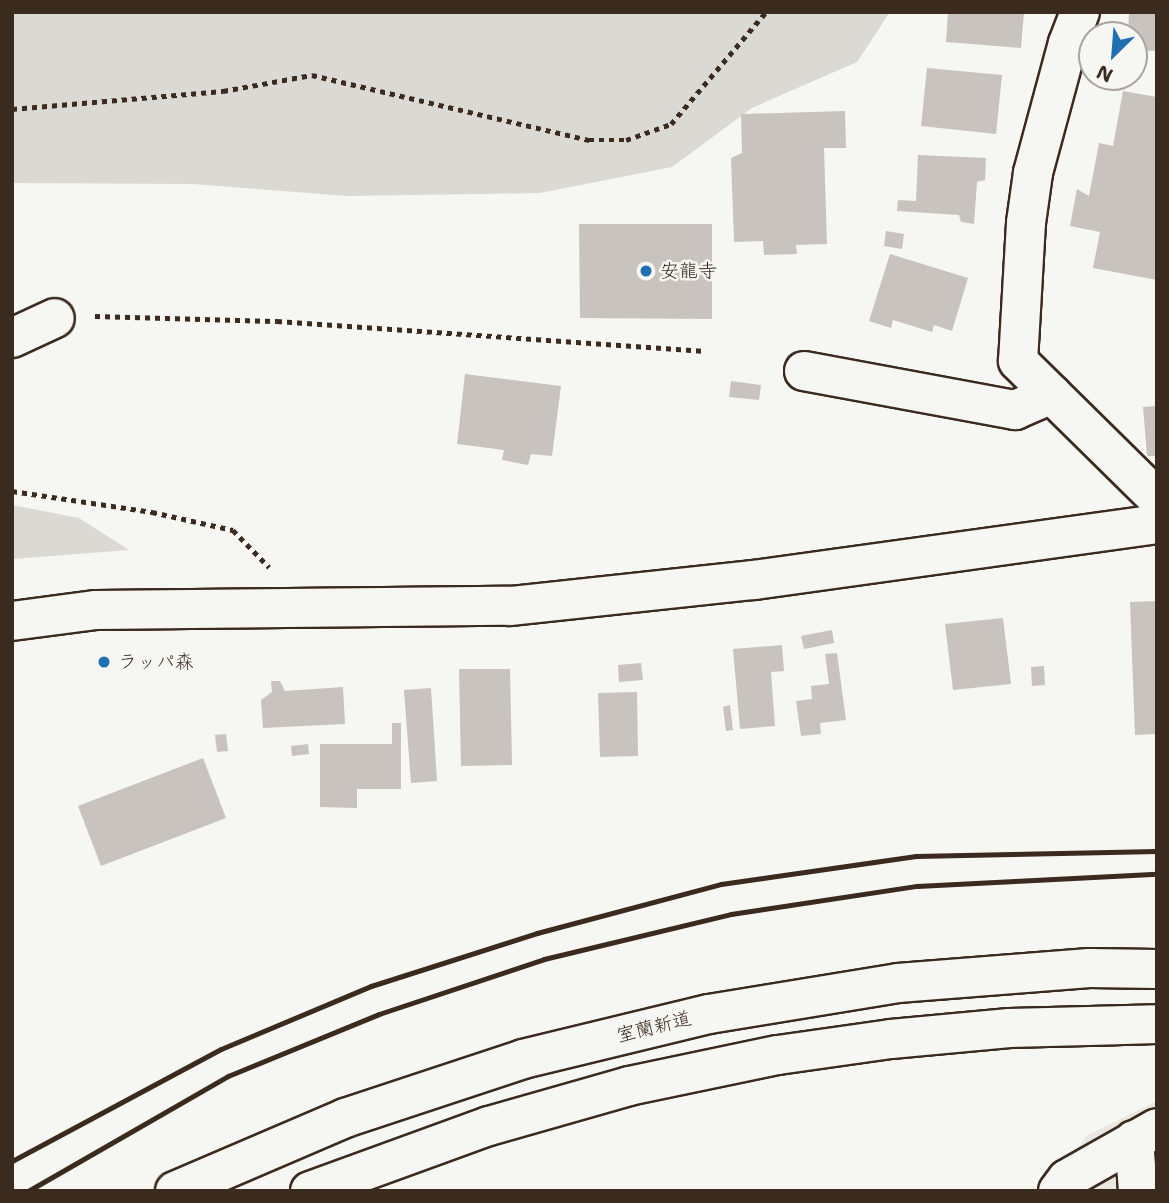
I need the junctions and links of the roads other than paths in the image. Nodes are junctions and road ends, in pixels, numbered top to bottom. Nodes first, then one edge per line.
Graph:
1 (1080, 12) edge
2 (55, 318) road end
3 (12, 338) edge
4 (804, 371) dead end
5 (1052, 394) junction
6 (1157, 498) edge
7 (1157, 524) edge
8 (12, 621) edge
9 (1157, 969) edge
10 (1157, 1024) edge
11 (1145, 1134) edge
12 (174, 1191) edge
13 (310, 1191) edge
14 (1058, 1191) edge
15 (1138, 1191) edge

1 - 5 main road
2 - 3 main road
4 - 5 main road
5 - 6 main road
7 - 8 main road
9 - 12 main road, 室蘭新道
10 - 13 main road
11 - 14 main road
11 - 15 main road

